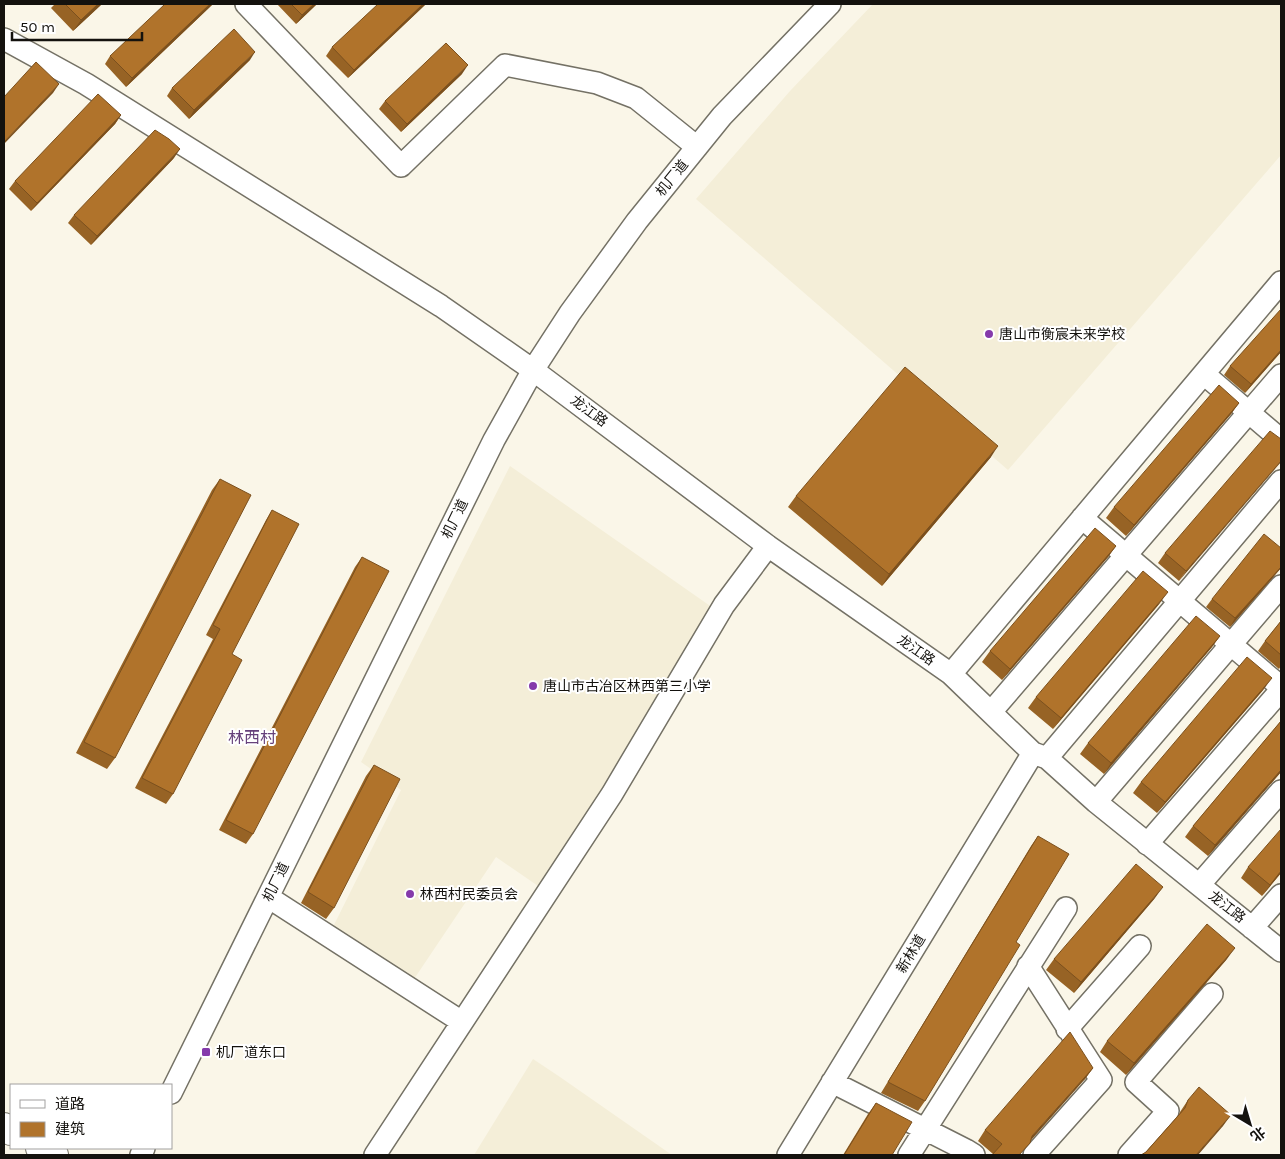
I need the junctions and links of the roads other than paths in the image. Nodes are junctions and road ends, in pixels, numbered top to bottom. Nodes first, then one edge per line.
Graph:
1 (246, 4) edge
2 (830, 4) edge
3 (4, 39) edge
4 (697, 148) junction
5 (1281, 282) edge
6 (533, 370) junction
7 (1204, 374) junction
8 (1281, 375) edge
9 (1249, 413) junction
10 (1281, 440) edge
11 (1281, 481) edge
12 (1082, 518) junction
13 (768, 546) junction
14 (1126, 555) junction
15 (1281, 586) edge
16 (1179, 601) junction
17 (1231, 645) junction
18 (951, 674) junction
19 (1281, 689) edge
20 (991, 712) junction
21 (1040, 755) junction
22 (1281, 790) edge
23 (1096, 802) junction
24 (1148, 844) junction
25 (1199, 885) junction
26 (1281, 895) edge
27 (268, 897) junction
28 (1066, 908) dead end
29 (1252, 928) junction
30 (1140, 946) dead end
31 (1281, 950) edge
32 (1028, 966) junction
33 (1212, 994) edge
34 (462, 1022) junction
35 (1068, 1029) junction
36 (832, 1082) junction
37 (172, 1091) edge
38 (925, 1129) junction
39 (42, 1149) edge
40 (54, 1155) edge
41 (375, 1155) edge
42 (788, 1155) edge
43 (909, 1155) edge
44 (974, 1155) edge
45 (1034, 1155) edge
46 (1130, 1155) edge

1 - 4 street
2 - 4 street, 机厂道
3 - 6 street, 龙江路
4 - 6 street, 机厂道
5 - 7 street
6 - 13 street, 龙江路
6 - 27 street, 机厂道
7 - 9 street
7 - 12 street
8 - 9 street
9 - 10 street
9 - 14 street
11 - 16 street, 新林道
12 - 14 street
12 - 18 street
13 - 18 street, 龙江路
13 - 34 street
14 - 16 street
14 - 20 street
15 - 17 street
16 - 17 street
16 - 21 street, 新林道
17 - 19 street
17 - 23 street
18 - 20 street, 龙江路
19 - 24 street
20 - 21 street, 龙江路
21 - 23 street, 龙江路
21 - 36 street, 新林道
22 - 25 street
23 - 24 street, 龙江路
24 - 25 street, 龙江路
25 - 29 street, 龙江路
26 - 29 street
27 - 34 street
27 - 37 street, 机厂道
28 - 32 street
29 - 31 street, 龙江路
30 - 35 street
32 - 35 street
32 - 38 street
33 - 46 street
34 - 41 street
35 - 45 street
36 - 38 street
36 - 42 street, 新林道
38 - 43 street
38 - 44 street
39 - 40 main road

